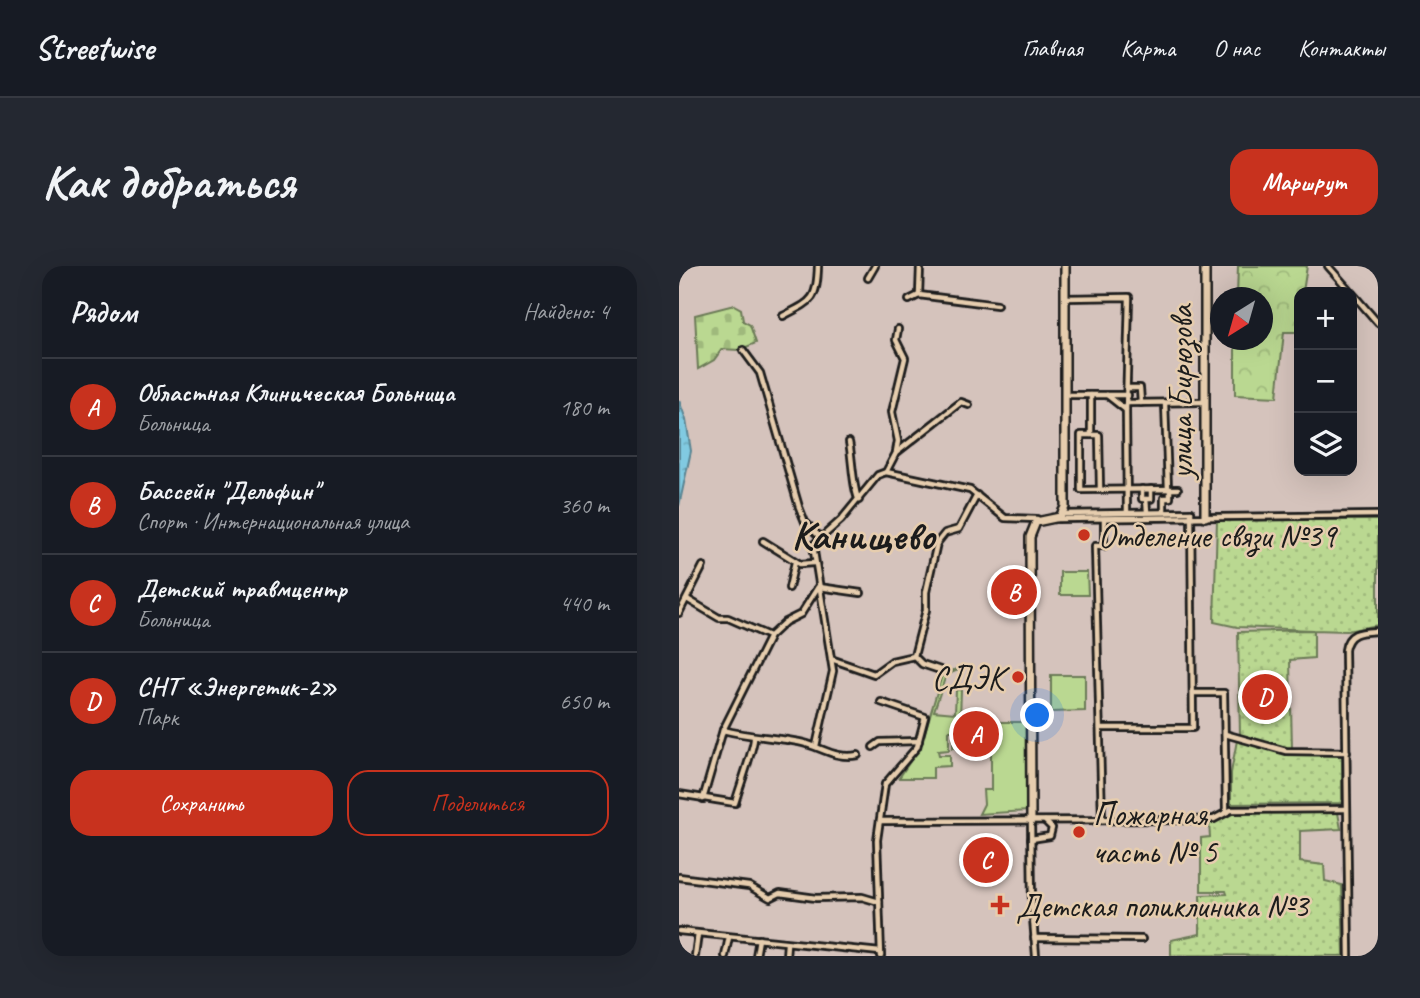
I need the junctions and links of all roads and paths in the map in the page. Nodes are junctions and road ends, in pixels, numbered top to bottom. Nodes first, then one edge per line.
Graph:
1 (818, 266) edge
2 (875, 266) edge
3 (920, 266) edge
4 (1065, 266) edge
5 (1205, 266) edge
6 (1328, 266) edge
7 (868, 278) dead end
8 (1347, 287) edge
9 (919, 295) junction
10 (1065, 298) junction
11 (1357, 298) edge
12 (909, 300) dead end
13 (997, 305) dead end
14 (783, 316) dead end
15 (1378, 323) edge
16 (898, 330) dead end
17 (743, 350) dead end
18 (1127, 387) junction
19 (1091, 394) junction
20 (1107, 394) junction
21 (1070, 395) dead end
22 (1128, 395) junction
23 (1205, 402) junction
24 (1128, 403) junction
25 (1141, 403) junction
26 (1165, 403) junction
27 (969, 405) dead end
28 (1126, 410) junction
29 (1091, 435) junction
30 (849, 442) dead end
31 (896, 453) junction
32 (885, 472) junction
33 (1100, 489) junction
34 (1126, 489) junction
35 (1142, 489) junction
36 (1151, 489) junction
37 (1161, 489) junction
38 (1169, 489) junction
39 (1178, 489) dead end
40 (977, 495) junction
41 (1164, 498) junction
42 (1146, 499) junction
43 (859, 500) junction
44 (1127, 512) junction
45 (1147, 512) junction
46 (1164, 512) junction
47 (1066, 513) junction
48 (1378, 515) edge
49 (1190, 516) junction
50 (1202, 517) junction
51 (1025, 519) junction
52 (1044, 519) junction
53 (1104, 519) junction
54 (820, 537) junction
55 (1030, 537) junction
56 (763, 541) dead end
57 (795, 562) junction
58 (814, 563) junction
59 (703, 566) dead end
60 (818, 586) junction
61 (789, 588) dead end
62 (861, 593) dead end
63 (687, 599) junction
64 (679, 613) edge
65 (1378, 631) edge
66 (770, 636) junction
67 (914, 656) junction
68 (831, 659) junction
69 (940, 670) dead end
70 (1193, 693) junction
71 (881, 702) dead end
72 (1100, 728) junction
73 (723, 730) junction
74 (1225, 734) junction
75 (754, 738) junction
76 (919, 741) junction
77 (816, 746) junction
78 (873, 747) dead end
79 (1347, 752) junction
80 (857, 755) dead end
81 (679, 794) edge
82 (703, 799) junction
83 (1346, 808) junction
84 (1226, 811) junction
85 (1031, 820) junction
86 (1045, 820) junction
87 (1056, 820) junction
88 (1102, 820) junction
89 (881, 821) junction
90 (1051, 826) junction
91 (1031, 839) junction
92 (679, 877) edge
93 (879, 902) junction
94 (679, 931) edge
95 (698, 934) junction
96 (729, 937) junction
97 (1034, 938) junction
98 (759, 939) junction
99 (1142, 939) dead end
100 (787, 944) junction
101 (881, 954) edge
102 (695, 956) edge
103 (725, 956) edge
104 (756, 956) edge
105 (786, 956) edge
106 (1037, 956) edge
107 (1349, 956) edge

1 - 14 street
2 - 7 street
3 - 9 street
4 - 10 main road
5 - 23 main road, улица Бирюзова
6 - 8 street
9 - 12 street
9 - 13 street
10 - 18 street
10 - 47 main road
11 - 15 street
16 - 31 street
17 - 54 street
18 - 22 street
18 - 25 street
19 - 20 street
19 - 21 street
19 - 29 street
20 - 22 street
20 - 28 street
22 - 24 street
23 - 26 street
23 - 50 main road, улица Бирюзова
24 - 25 street
24 - 28 street
25 - 26 street
26 - 38 street
27 - 31 street
28 - 34 street
29 - 33 street
29 - 33 street
30 - 43 street
31 - 32 street
32 - 40 street
32 - 43 street
33 - 34 street
34 - 35 street
34 - 44 street
35 - 36 street
35 - 42 street
36 - 37 street
36 - 42 street
37 - 38 street
37 - 41 street
38 - 39 street
38 - 41 street
40 - 51 street
40 - 67 street
41 - 46 street
42 - 45 street
43 - 54 street
44 - 45 street
44 - 47 street
45 - 46 street
46 - 49 street
47 - 52 main road
47 - 53 street
48 - 50 street
49 - 50 street
49 - 53 street
49 - 70 street, улица Бирюзова
51 - 52 street
51 - 55 street
52 - 55 main road
53 - 72 street
54 - 58 street
55 - 85 main road
56 - 57 street
57 - 58 street
57 - 61 street
58 - 60 street
59 - 63 street
60 - 62 street
60 - 66 street
60 - 68 street
63 - 64 street
63 - 66 street
65 - 79 street
66 - 73 street
67 - 68 street
67 - 69 street
68 - 77 street
70 - 72 street, улица Бирюзова
70 - 74 street
71 - 76 street
72 - 88 street
73 - 75 street
73 - 82 street
74 - 79 street
74 - 84 street
75 - 77 street
75 - 82 street
76 - 78 street
76 - 89 street
77 - 80 street
79 - 83 street
81 - 82 street
83 - 84 street
83 - 107 street
84 - 88 street
85 - 86 street
85 - 89 street
85 - 91 street
86 - 87 street
86 - 90 street
87 - 88 street
87 - 90 street
89 - 93 street
90 - 91 street
91 - 97 street
92 - 93 street
93 - 101 street
94 - 95 street
95 - 96 street
95 - 102 street
96 - 98 street
96 - 103 street
97 - 99 street
97 - 106 street
98 - 100 street
98 - 104 street
100 - 101 street
100 - 105 street

